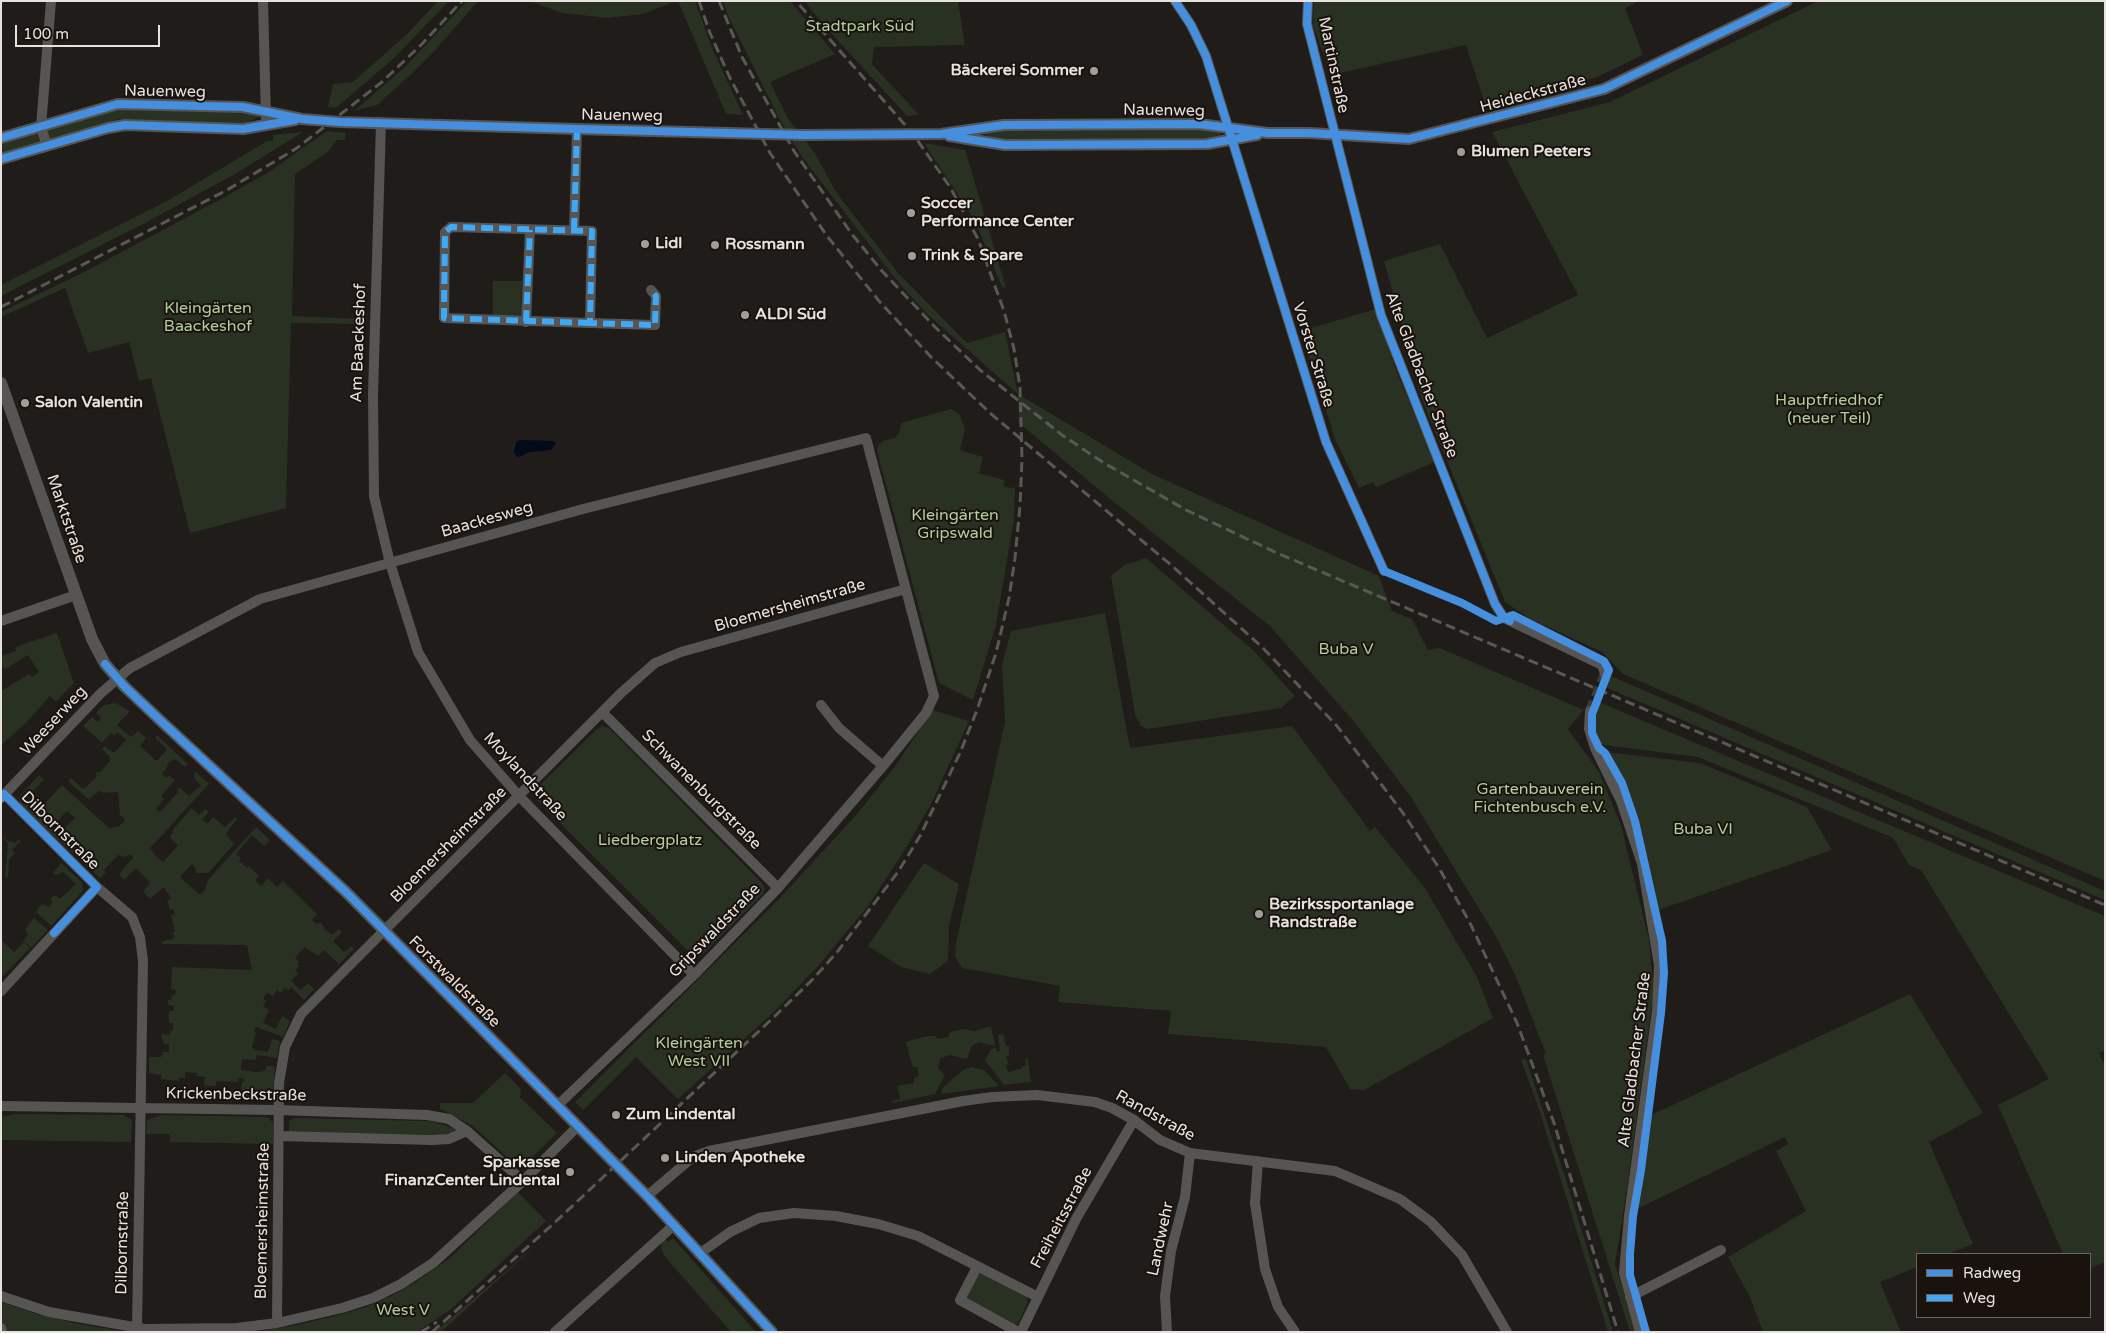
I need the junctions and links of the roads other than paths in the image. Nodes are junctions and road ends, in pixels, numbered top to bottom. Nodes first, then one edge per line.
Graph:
1 (51, 1) edge
2 (263, 1) edge
3 (1175, 1) edge
4 (1308, 1) edge
5 (1787, 1) edge
6 (266, 111) junction
7 (302, 119) junction
8 (381, 122) junction
9 (266, 125) junction
10 (41, 127) junction
11 (577, 128) junction
12 (1228, 128) junction
13 (1268, 133) junction
14 (942, 134) junction
15 (1334, 135) junction
16 (1, 138) edge
17 (1231, 141) junction
18 (47, 146) junction
19 (1, 159) edge
20 (530, 230) junction
21 (574, 230) junction
22 (651, 290) dead end
23 (526, 322) junction
24 (590, 323) junction
25 (1, 383) edge
26 (6, 410) edge
27 (866, 438) joint
28 (390, 563) junction
29 (1384, 571) dead end
30 (906, 589) junction
31 (76, 595) junction
32 (1, 621) edge
33 (105, 664) joint
34 (130, 668) joint
35 (1604, 674) dead end
36 (118, 678) junction
37 (821, 705) dead end
38 (1590, 711) tunnel mouth
39 (603, 713) junction
40 (883, 766) junction
41 (3, 796) edge
42 (519, 796) junction
43 (97, 887) junction
44 (778, 888) junction
45 (384, 930) junction
46 (694, 975) junction
47 (1, 991) edge
48 (558, 1105) junction
49 (1, 1106) edge
50 (140, 1108) junction
51 (278, 1110) junction
52 (1134, 1120) junction
53 (578, 1126) junction
54 (467, 1131) junction
55 (279, 1136) junction
56 (1190, 1153) junction
57 (1258, 1161) junction
58 (523, 1181) junction
59 (646, 1196) junction
60 (673, 1226) junction
61 (1721, 1250) dead end
62 (698, 1254) junction
63 (976, 1267) junction
64 (1, 1296) edge
65 (1038, 1297) junction
66 (1630, 1297) junction
67 (277, 1323) junction
68 (137, 1328) junction
69 (555, 1332) edge
70 (772, 1332) edge
71 (1019, 1332) edge
72 (1167, 1332) edge
73 (1295, 1332) edge
74 (1506, 1332) edge
75 (1640, 1332) edge

1 - 10 street
2 - 6 street
3 - 12 street
4 - 15 street, Martinstraße
5 - 15 street, Heideckstraße
6 - 7 street, Nauenweg
6 - 9 street
6 - 10 street, Nauenweg
7 - 8 street, Nauenweg
7 - 9 street, Nauenweg
8 - 11 street, Nauenweg
8 - 28 street, Am Baackeshof
9 - 18 street, Nauenweg
10 - 16 street, Nauenweg
10 - 18 street
11 - 14 street, Nauenweg
11 - 21 street
12 - 13 street, Nauenweg
12 - 14 street, Nauenweg
12 - 17 street
13 - 15 street, Heideckstraße
13 - 17 street, Nauenweg
14 - 17 street, Nauenweg
15 - 35 street, Alte Gladbacher Straße
17 - 29 street, Vorster Straße
18 - 19 street, Nauenweg
20 - 21 street
20 - 23 street
20 - 23 street
21 - 24 street
22 - 24 street
23 - 24 street
25 - 26 street, Marktstraße
26 - 31 street, Marktstraße
27 - 28 street, Baackesweg
27 - 30 street, Gripswaldstraße
28 - 34 street, Baackesweg
28 - 42 street, Moylandstraße
30 - 39 street, Bloemersheimstraße
30 - 40 street, Gripswaldstraße
31 - 32 street
31 - 33 street, Marktstraße
33 - 36 street, Forstwaldstraße
34 - 36 street, Weeserweg
36 - 41 street, Weeserweg
36 - 45 street, Forstwaldstraße
37 - 40 street
38 - 66 street, Alte Gladbacher Straße
39 - 42 street, Bloemersheimstraße
39 - 44 street, Schwanenburgstraße
40 - 44 street, Gripswaldstraße
41 - 43 street, Dilbornstraße
42 - 45 street, Bloemersheimstraße
42 - 46 street, Moylandstraße
43 - 47 street
43 - 50 street, Dilbornstraße
44 - 46 street, Gripswaldstraße
45 - 48 street, Forstwaldstraße
45 - 51 street, Bloemersheimstraße
46 - 48 street, Gripswaldstraße
48 - 53 street, Forstwaldstraße
49 - 50 street, Krickenbeckstraße
50 - 51 street, Krickenbeckstraße
50 - 68 street, Dilbornstraße
51 - 54 street, Krickenbeckstraße
51 - 55 street, Bloemersheimstraße
52 - 56 street, Randstraße
52 - 59 street, Randstraße
52 - 65 street, Freiheitsstraße
53 - 58 street
53 - 59 street, Forstwaldstraße
54 - 55 street
54 - 58 street, Krickenbeckstraße
55 - 67 street, Bloemersheimstraße
56 - 57 street, Randstraße
56 - 72 street, Landwehr
57 - 73 street
57 - 74 street, Randstraße
58 - 67 street
59 - 60 street, Forstwaldstraße
60 - 62 street, Forstwaldstraße
60 - 69 street
61 - 66 street
62 - 63 street
62 - 70 street, Forstwaldstraße
63 - 65 street
63 - 71 street
64 - 68 street
65 - 71 street, Freiheitsstraße
66 - 75 street, Alte Gladbacher Straße
67 - 68 street

